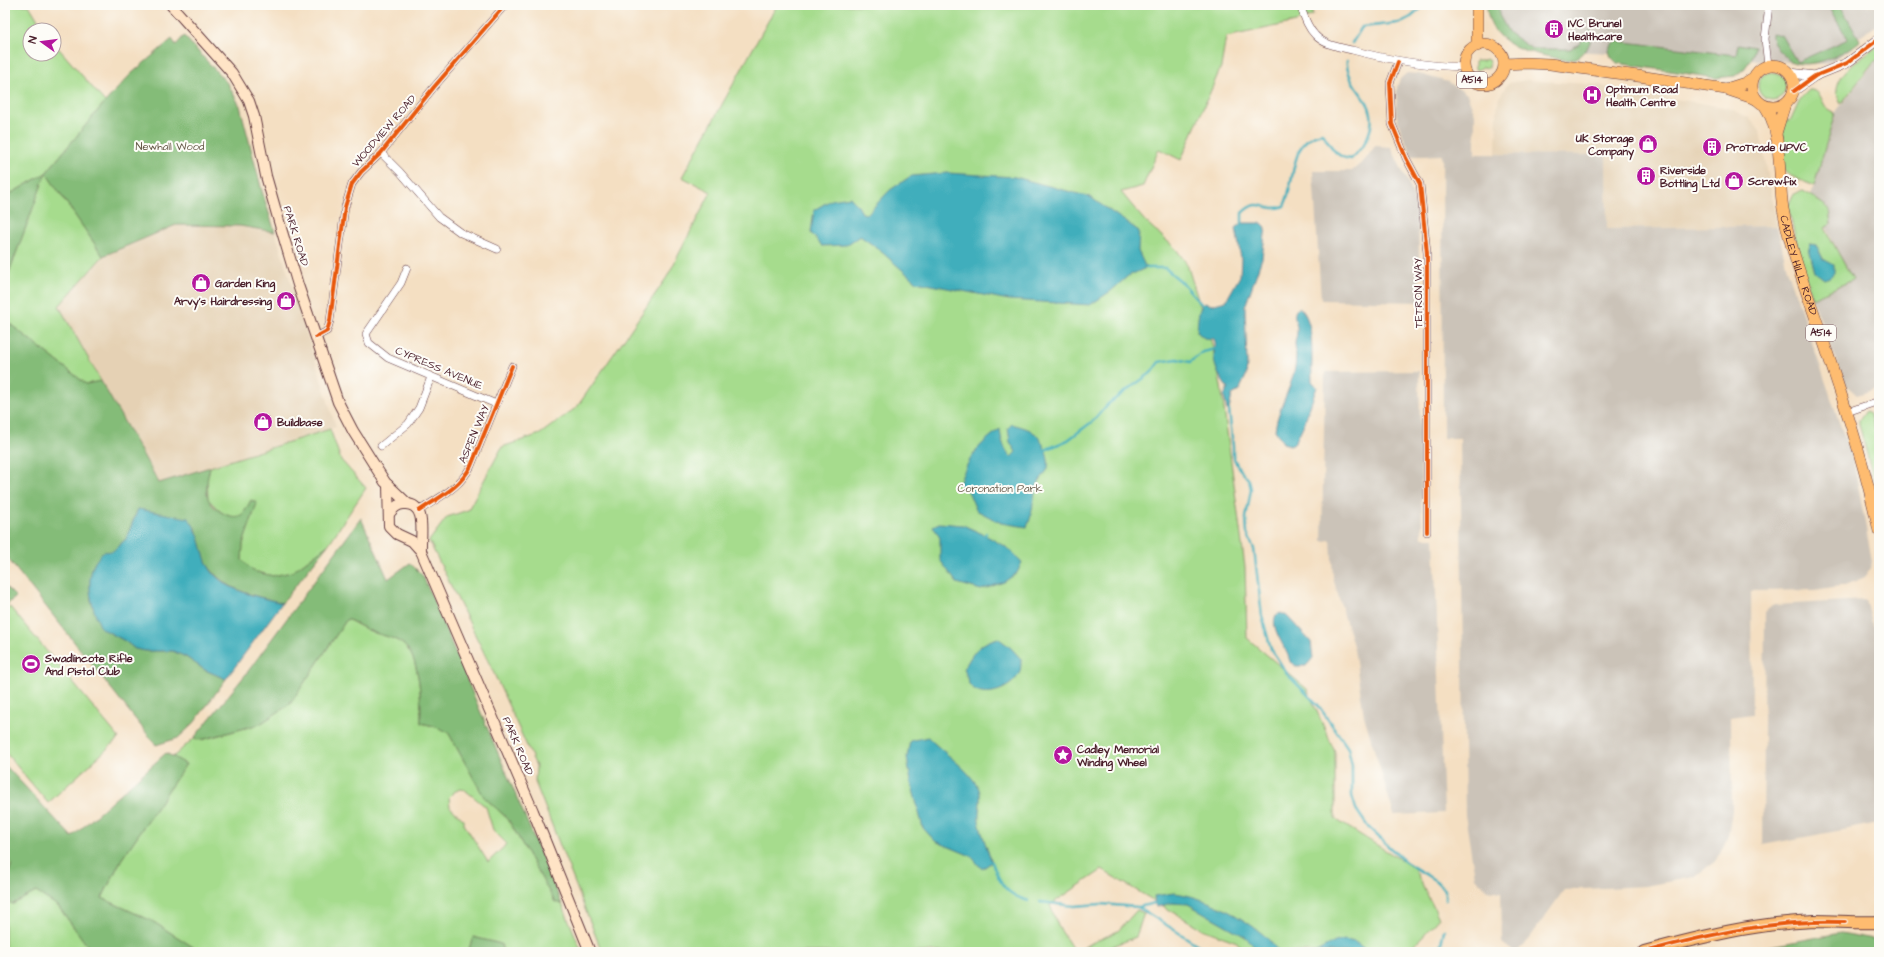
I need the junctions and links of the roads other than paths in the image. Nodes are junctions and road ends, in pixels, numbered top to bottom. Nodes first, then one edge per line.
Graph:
1 (171, 5) edge
2 (505, 5) edge
3 (1300, 5) edge
4 (1477, 5) edge
5 (1769, 5) edge
6 (1879, 39) edge
7 (1477, 46) junction
8 (1398, 62) junction
9 (1504, 64) junction
10 (1768, 66) junction
11 (1464, 67) junction
12 (1790, 73) junction
13 (1815, 76) junction
14 (1753, 78) junction
15 (1726, 89) junction
16 (1794, 91) junction
17 (1761, 103) junction
18 (1785, 104) junction
19 (1776, 133) junction
20 (381, 153) junction
21 (497, 249) dead end
22 (407, 268) dead end
23 (316, 337) junction
24 (512, 366) dead end
25 (431, 377) junction
26 (1879, 401) edge
27 (496, 404) junction
28 (1847, 412) junction
29 (381, 446) dead end
30 (388, 485) junction
31 (407, 503) junction
32 (419, 511) junction
33 (389, 514) junction
34 (420, 527) junction
35 (1879, 531) edge
36 (1428, 532) dead end
37 (402, 536) junction
38 (420, 551) junction
39 (1879, 922) edge
40 (590, 952) edge
41 (1644, 952) edge

1 - 23 main road, PARK ROAD
2 - 20 street, WOODVIEW ROAD
3 - 8 street
4 - 7 main road
5 - 10 street
6 - 13 street
7 - 9 main road
7 - 11 main road, A514
8 - 11 street
8 - 36 street, TETRON WAY
9 - 11 main road, A514
9 - 15 main road
10 - 12 main road
10 - 14 main road
12 - 13 street
12 - 16 main road
13 - 16 street
14 - 15 main road
14 - 17 main road, A514
15 - 17 main road
16 - 18 main road, A514
17 - 18 main road
17 - 19 main road, CADLEY HILL ROAD / A514
18 - 19 main road, CADLEY HILL ROAD / A514
19 - 28 main road, CADLEY HILL ROAD / A514
20 - 21 street
20 - 23 street, WOODVIEW ROAD
22 - 25 street, CYPRESS AVENUE
23 - 30 main road, PARK ROAD
24 - 27 street, ASPEN WAY
25 - 27 street, CYPRESS AVENUE
25 - 29 street
26 - 28 street
27 - 32 street, ASPEN WAY
28 - 35 main road, CADLEY HILL ROAD / A514
30 - 31 main road, PARK ROAD
30 - 33 main road, PARK ROAD
31 - 32 main road, PARK ROAD
31 - 33 main road
32 - 34 main road, PARK ROAD
33 - 37 main road, PARK ROAD
34 - 37 main road
34 - 38 main road, PARK ROAD
37 - 38 main road, PARK ROAD
38 - 40 main road, PARK ROAD
39 - 41 highway

